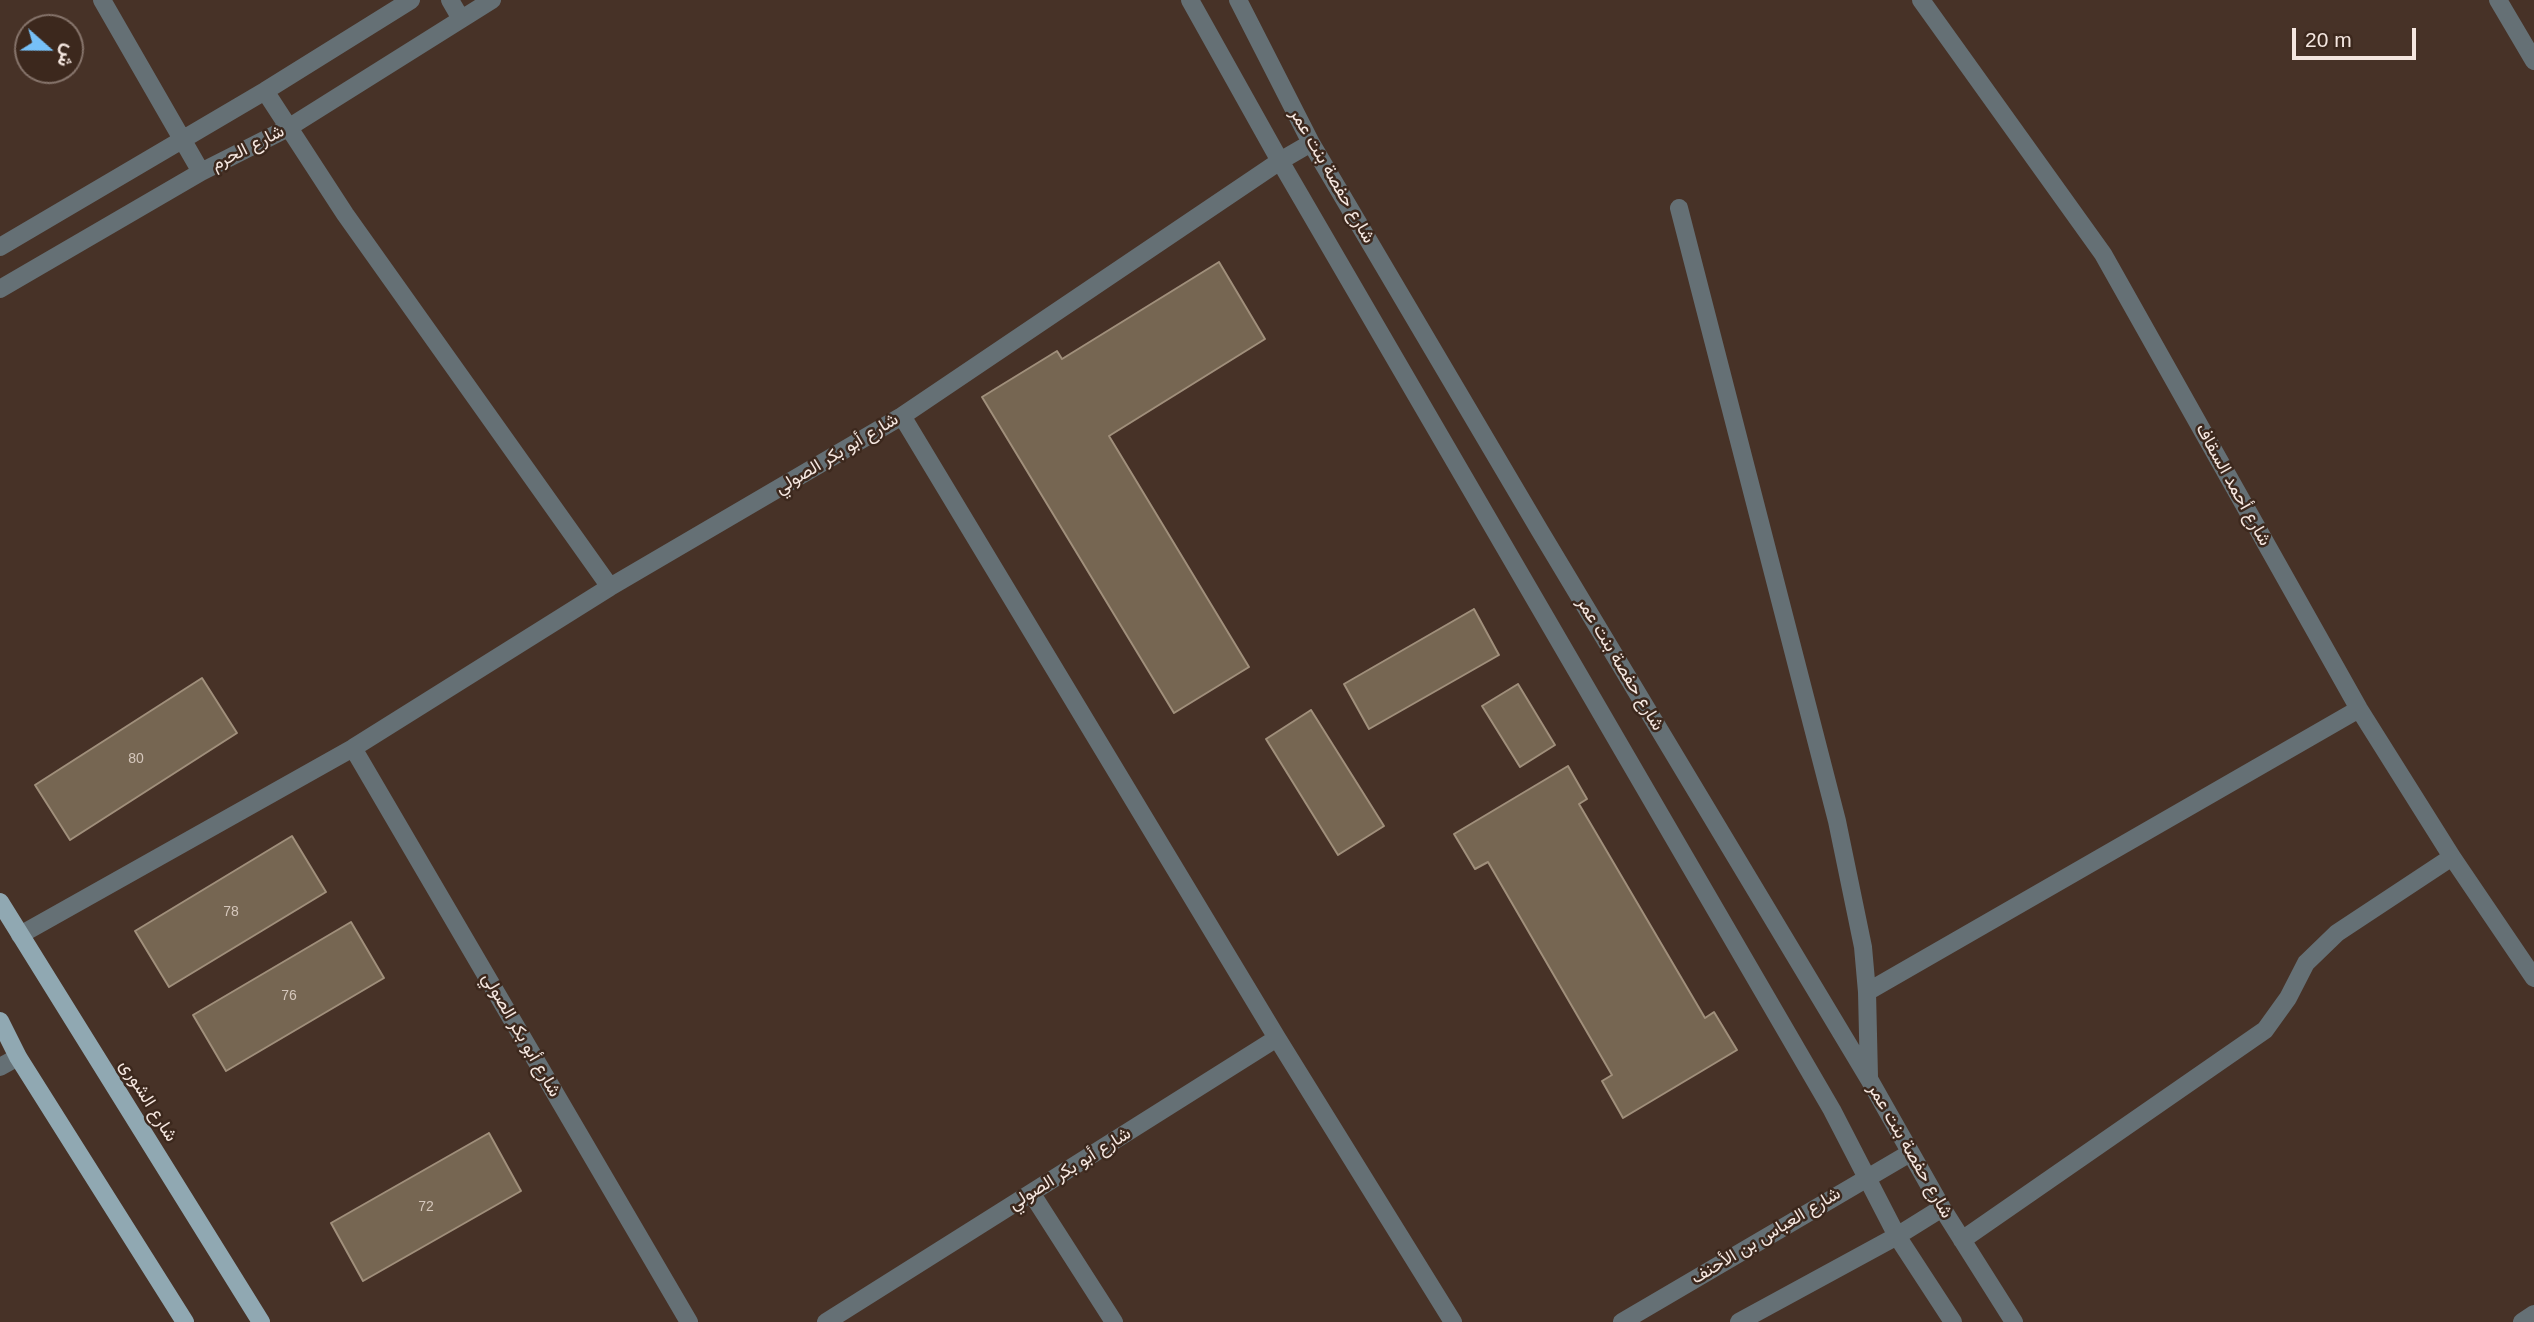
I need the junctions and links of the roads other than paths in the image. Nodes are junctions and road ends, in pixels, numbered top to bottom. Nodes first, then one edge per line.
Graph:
1 (102, 0) edge
2 (411, 0) edge
3 (450, 0) edge
4 (492, 0) edge
5 (1190, 0) edge
6 (1238, 0) edge
7 (1921, 0) edge
8 (2498, 0) edge
9 (461, 19) junction
10 (2534, 61) edge
11 (265, 91) junction
12 (288, 128) junction
13 (183, 139) junction
14 (1311, 144) junction
15 (1280, 161) junction
16 (201, 172) junction
17 (1679, 208) dead end
18 (0, 247) edge
19 (0, 289) edge
20 (902, 416) junction
21 (610, 587) junction
22 (2359, 709) junction
23 (353, 748) junction
24 (2452, 857) junction
25 (0, 902) edge
26 (20, 935) junction
27 (2534, 978) edge
28 (1867, 992) junction
29 (0, 1021) edge
30 (1277, 1038) junction
31 (18, 1057) junction
32 (0, 1067) edge
33 (1869, 1079) junction
34 (1910, 1153) junction
35 (1865, 1177) junction
36 (1032, 1194) junction
37 (1942, 1208) junction
38 (1897, 1236) junction
39 (1962, 1240) junction
40 (2534, 1314) edge
41 (185, 1322) edge
42 (261, 1322) edge
43 (689, 1322) edge
44 (826, 1322) edge
45 (1114, 1322) edge
46 (1453, 1322) edge
47 (1622, 1322) edge
48 (1739, 1322) edge
49 (1953, 1322) edge
50 (2014, 1322) edge
51 (2522, 1322) edge

1 - 13 street
2 - 11 street
3 - 9 street
4 - 9 street, شارع الحرم
5 - 15 street, شارع حفصة بنت عمر
6 - 14 street, شارع حفصة بنت عمر
7 - 22 street, شارع أحمد السقاف
8 - 10 street
9 - 12 street, شارع الحرم
11 - 12 street
11 - 13 street
12 - 16 street, شارع الحرم
12 - 21 street
13 - 16 street
13 - 18 street
14 - 15 street, شارع أبو بكر الصولي
14 - 33 street, شارع حفصة بنت عمر
15 - 20 street, شارع أبو بكر الصولي
15 - 35 street, شارع حفصة بنت عمر
16 - 19 street, شارع الحرم
17 - 28 street
20 - 21 street, شارع أبو بكر الصولي
20 - 30 street
21 - 23 street, شارع أبو بكر الصولي
22 - 24 street, شارع أحمد السقاف
22 - 28 street
23 - 26 street, شارع أبو بكر الصولي
23 - 43 street, شارع أبو بكر الصولي
24 - 27 street, شارع أحمد السقاف
24 - 39 street
25 - 26 main road, شارع الشورى
26 - 42 main road, شارع الشورى
28 - 33 street
29 - 31 main road
30 - 36 street, شارع أبو بكر الصولي
30 - 46 street
31 - 32 street
31 - 41 main road
33 - 34 street, شارع حفصة بنت عمر
34 - 35 street, شارع العباس بن الأحنف
34 - 37 street, شارع حفصة بنت عمر
35 - 38 street, شارع حفصة بنت عمر
35 - 47 street, شارع العباس بن الأحنف
36 - 44 street, شارع أبو بكر الصولي
36 - 45 street
37 - 38 street
37 - 39 street, شارع حفصة بنت عمر
38 - 48 street
38 - 49 street, شارع حفصة بنت عمر
39 - 50 street, شارع حفصة بنت عمر
40 - 51 street

